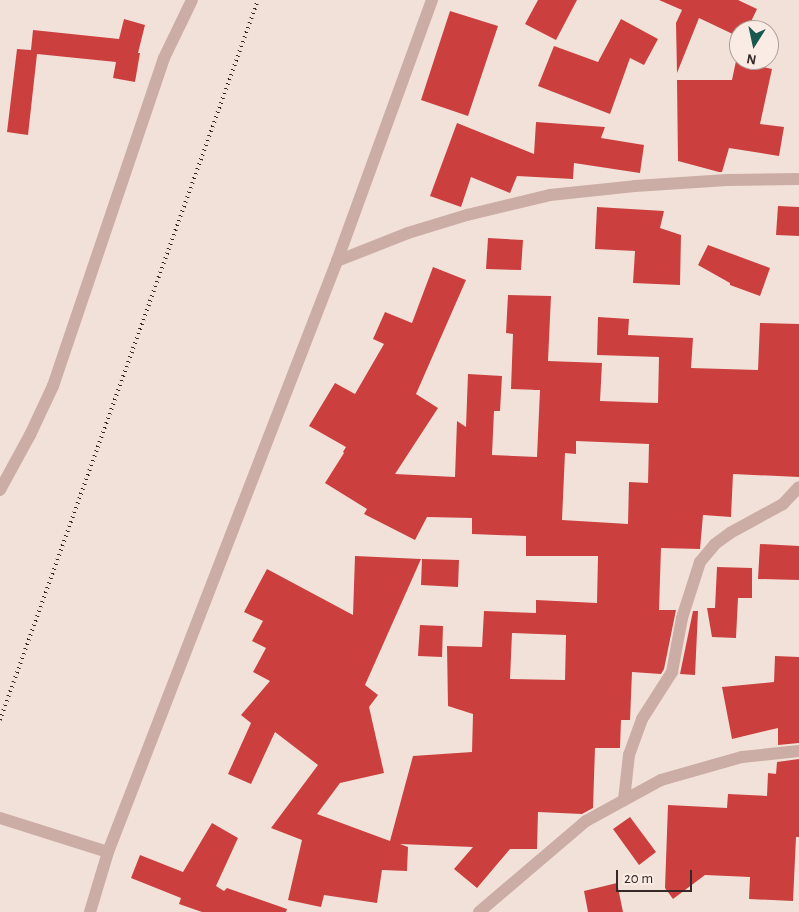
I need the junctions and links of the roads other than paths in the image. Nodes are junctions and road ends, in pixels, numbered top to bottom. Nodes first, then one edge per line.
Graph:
1 (192, 0) edge
2 (432, 0) edge
3 (799, 179) edge
4 (337, 261) junction
5 (799, 487) edge
6 (0, 490) edge
7 (799, 751) edge
8 (624, 800) junction
9 (0, 818) edge
10 (108, 852) junction
11 (90, 912) edge
12 (479, 912) edge

1 - 6 street
2 - 4 street
3 - 4 street
4 - 10 street
5 - 8 street
7 - 8 street
8 - 12 street
9 - 10 street
10 - 11 street

